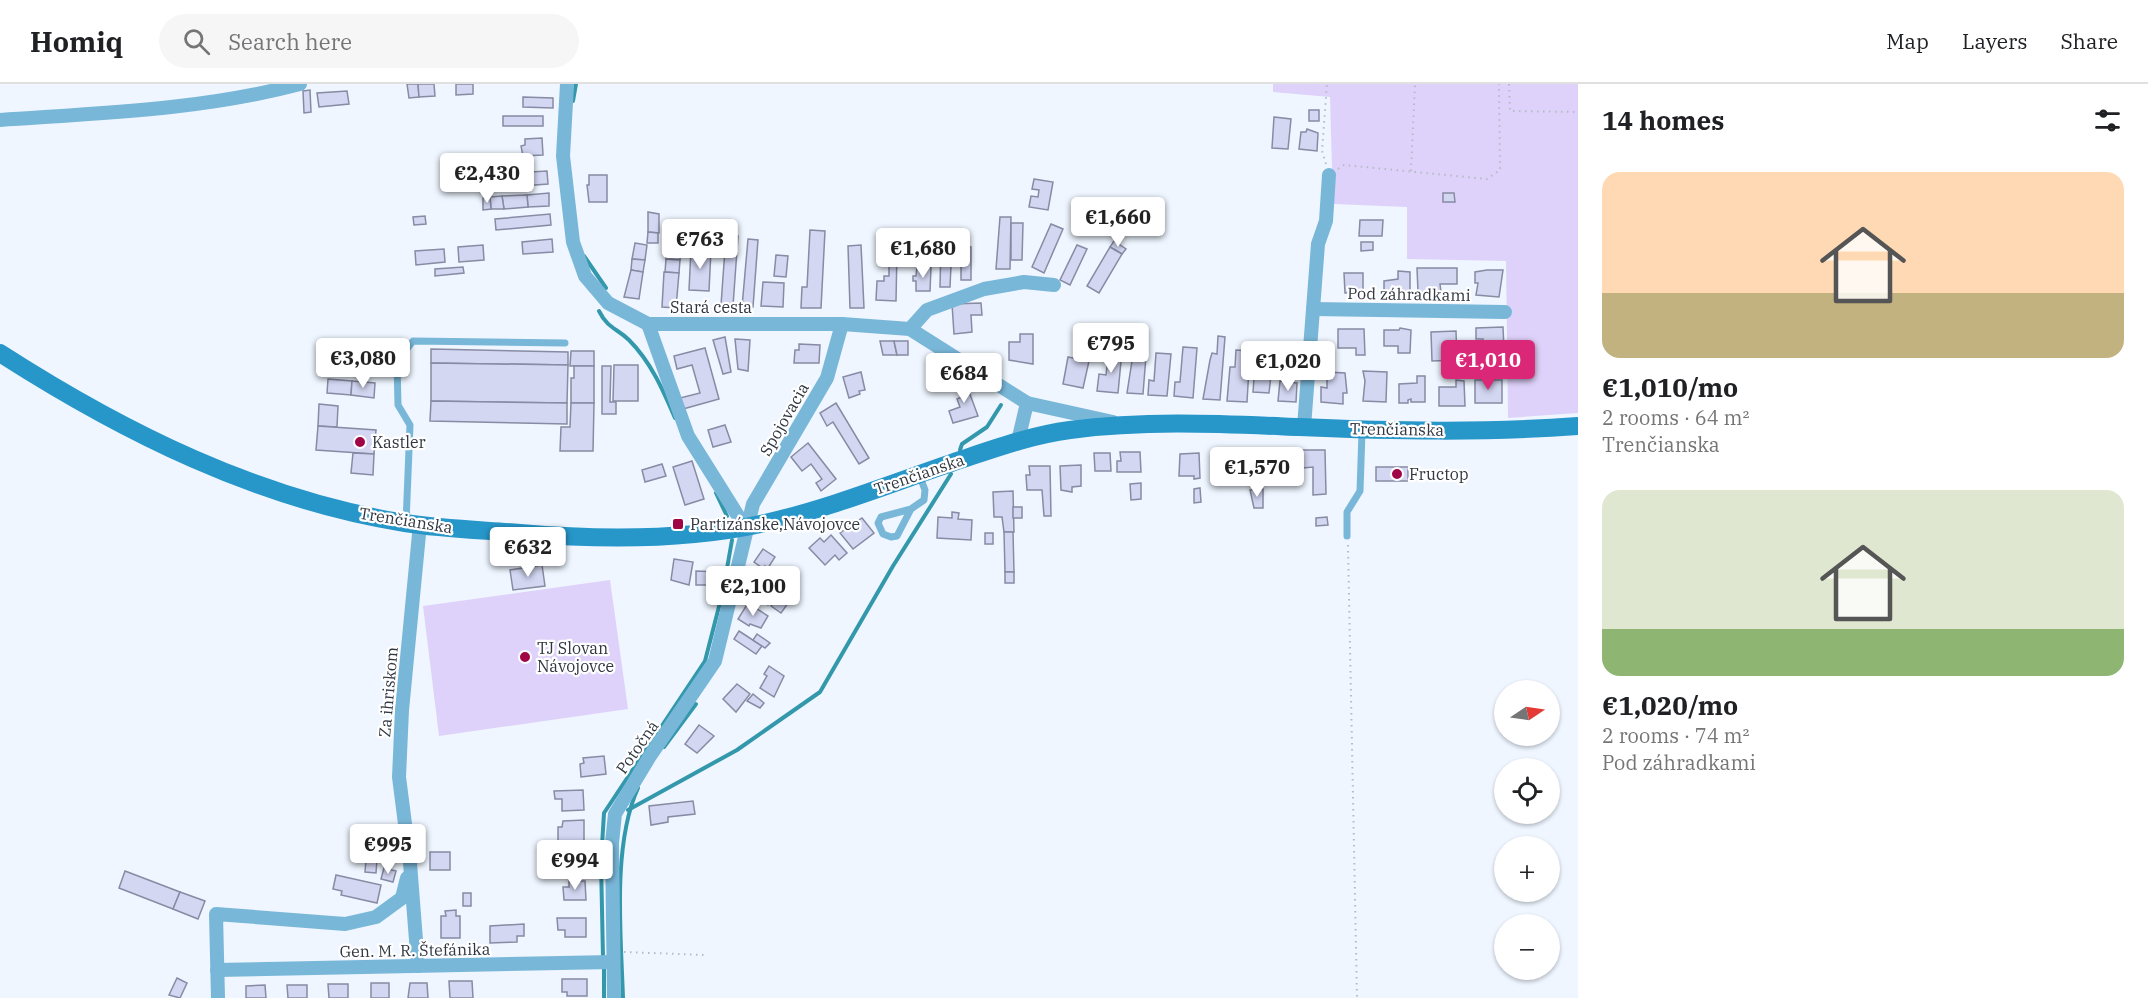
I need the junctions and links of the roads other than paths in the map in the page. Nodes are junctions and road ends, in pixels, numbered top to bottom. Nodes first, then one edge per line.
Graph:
1 (300, 84) edge
2 (567, 84) edge
3 (0, 120) edge
4 (1329, 176) road end
5 (1054, 285) dead end
6 (1313, 309) junction
7 (1505, 312) dead end
8 (648, 324) junction
9 (842, 324) junction
10 (910, 329) junction
11 (565, 344) dead end
12 (0, 353) edge
13 (1028, 403) junction
14 (1121, 424) junction
15 (1578, 426) edge
16 (1304, 427) junction
17 (1362, 429) junction
18 (1018, 441) junction
19 (919, 474) junction
20 (911, 509) junction
21 (413, 524) junction
22 (746, 527) junction
23 (1347, 536) road end
24 (410, 863) junction
25 (614, 962) junction
26 (418, 966) junction
27 (217, 970) junction
28 (218, 998) edge
29 (614, 998) edge

1 - 3 street
2 - 8 street, Stará cesta
4 - 6 street
5 - 10 street
6 - 7 street, Pod záhradkami
6 - 16 street
8 - 9 street, Stará cesta
8 - 22 street
9 - 10 street, Stará cesta
9 - 22 street, Spojovacia
10 - 13 street, Stará cesta
11 - 21 lane
12 - 21 main road, Trenčianska
13 - 14 street, Stará cesta
13 - 18 street
14 - 16 main road, Trenčianska
14 - 18 main road, Trenčianska
15 - 17 main road, Trenčianska
16 - 17 main road, Trenčianska
17 - 23 lane
18 - 19 main road, Trenčianska
19 - 20 lane
19 - 22 main road, Trenčianska
20 - 20 lane
21 - 22 main road, Trenčianska
21 - 24 street, Za ihriskom
22 - 25 street, Potočná
24 - 26 street, Za ihriskom
24 - 27 street
25 - 26 street, Gen. M. R. Štefánika
25 - 29 street, Potočná
26 - 27 street, Gen. M. R. Štefánika
27 - 28 street

